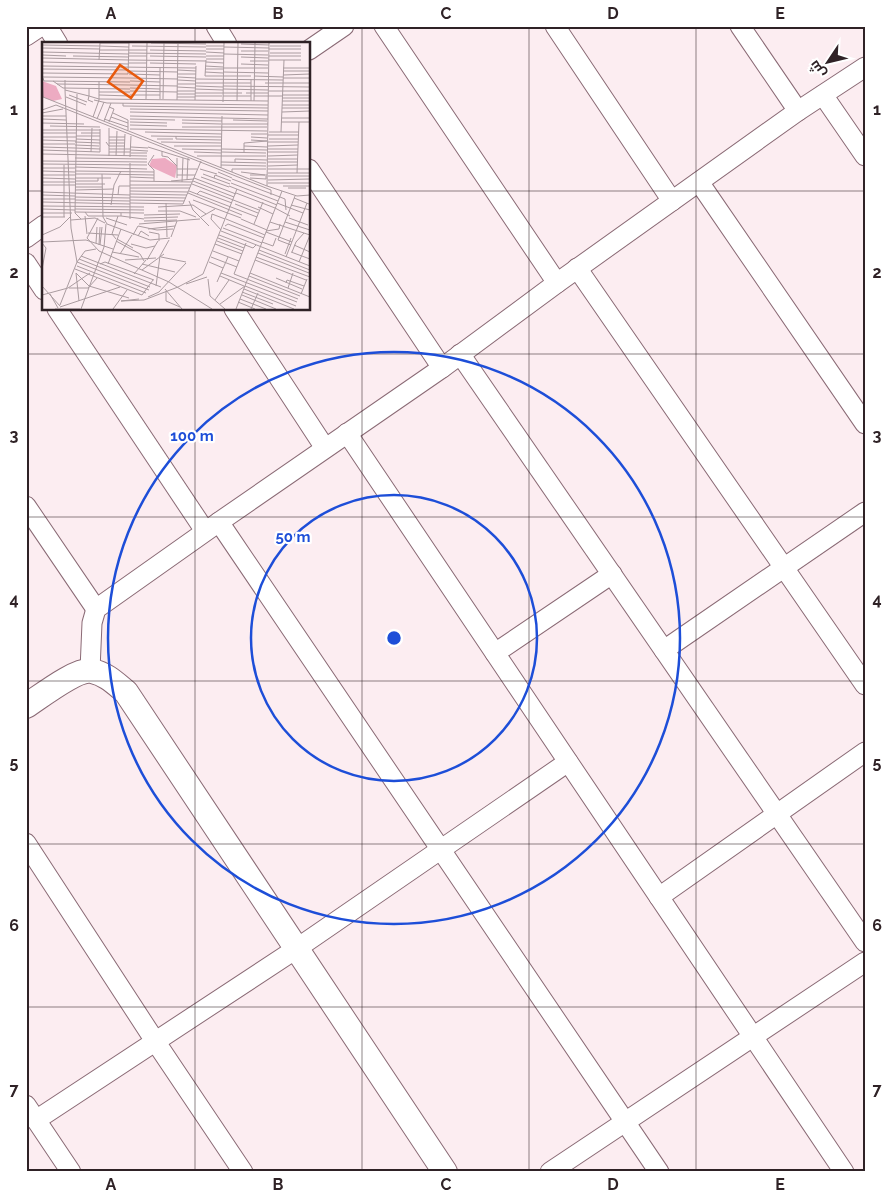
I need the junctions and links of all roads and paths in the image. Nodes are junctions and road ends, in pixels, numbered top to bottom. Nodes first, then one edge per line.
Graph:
1 (41, 26) edge
2 (47, 26) edge
3 (216, 26) edge
4 (344, 26) edge
5 (384, 26) edge
6 (555, 26) edge
7 (740, 26) edge
8 (26, 36) edge
9 (57, 42) edge
10 (226, 42) edge
11 (310, 49) edge
12 (865, 67) edge
13 (823, 95) junction
14 (798, 111) junction
15 (865, 156) edge
16 (310, 170) edge
17 (699, 182) junction
18 (672, 201) junction
19 (42, 226) edge
20 (26, 238) edge
21 (26, 263) edge
22 (577, 268) junction
23 (557, 283) junction
24 (42, 287) edge
25 (57, 310) edge
26 (235, 310) edge
27 (460, 354) junction
28 (442, 368) junction
29 (862, 415) edge
30 (347, 433) junction
31 (325, 448) junction
32 (26, 506) edge
33 (865, 512) edge
34 (212, 527) junction
35 (785, 568) junction
36 (612, 574) junction
37 (96, 609) junction
38 (664, 650) junction
39 (495, 653) junction
40 (90, 670) junction
41 (865, 685) edge
42 (26, 706) edge
43 (865, 752) edge
44 (568, 762) junction
45 (777, 814) junction
46 (26, 843) edge
47 (440, 850) junction
48 (660, 897) junction
49 (865, 942) edge
50 (296, 949) junction
51 (865, 962) edge
52 (753, 1036) junction
53 (155, 1041) junction
54 (31, 1113) edge
55 (625, 1122) junction
56 (71, 1172) edge
57 (243, 1172) edge
58 (446, 1172) edge
59 (550, 1172) edge
60 (659, 1172) edge
61 (844, 1172) edge

1 - 8 street
2 - 9 street
3 - 10 street
4 - 11 street
5 - 23 street
6 - 18 street
7 - 14 street
12 - 13 street
13 - 14 street
13 - 15 street
14 - 17 street
16 - 28 street
17 - 18 street
17 - 29 street
18 - 22 street
19 - 20 street
21 - 24 street
22 - 23 street
22 - 35 street
23 - 27 street
25 - 34 street
26 - 31 street
27 - 28 street
27 - 36 street
28 - 30 street
30 - 31 street
30 - 39 street
31 - 34 street
32 - 37 street
33 - 35 street
34 - 37 street
34 - 47 street
35 - 38 street
35 - 41 street
36 - 38 street
36 - 39 street
37 - 40 street
38 - 45 street
39 - 44 street
40 - 42 street
40 - 50 street
43 - 45 street
44 - 47 street
44 - 48 street
45 - 48 street
45 - 49 street
46 - 53 street
47 - 50 street
47 - 55 street
48 - 52 street
50 - 53 street
50 - 58 street
51 - 52 street
52 - 55 street
52 - 61 street
53 - 54 street
53 - 57 street
54 - 56 street
55 - 59 street
55 - 60 street

